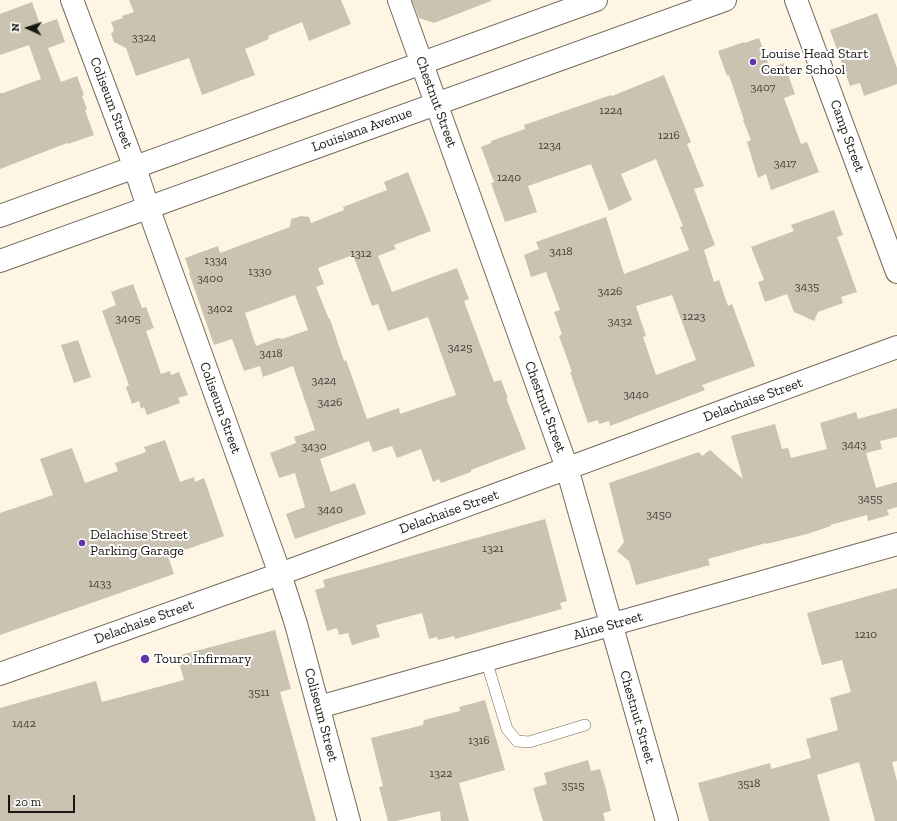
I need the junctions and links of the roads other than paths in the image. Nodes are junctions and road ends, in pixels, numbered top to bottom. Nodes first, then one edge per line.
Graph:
1 (72, 0) edge
2 (400, 0) edge
3 (596, 0) edge
4 (726, 0) edge
5 (796, 0) edge
6 (422, 64) junction
7 (436, 103) junction
8 (135, 168) junction
9 (148, 207) junction
10 (0, 216) edge
11 (0, 261) edge
12 (897, 272) edge
13 (897, 347) edge
14 (567, 468) junction
15 (897, 544) edge
16 (280, 574) junction
17 (611, 625) junction
18 (486, 660) junction
19 (0, 674) edge
20 (319, 707) junction
21 (585, 725) dead end
22 (349, 821) edge
23 (667, 821) edge

1 - 8 street, Coliseum Street
2 - 6 street, Chestnut Street
3 - 6 street
4 - 7 street, Louisiana Avenue
5 - 12 street, Camp Street
6 - 7 street, Chestnut Street
6 - 8 street
7 - 9 street, Louisiana Avenue
7 - 14 street, Chestnut Street
8 - 9 street, Coliseum Street
8 - 10 street
9 - 11 street, Louisiana Avenue
9 - 16 street, Coliseum Street
13 - 14 street, Delachaise Street
14 - 16 street, Delachaise Street
14 - 17 street, Chestnut Street
15 - 17 street, Aline Street
16 - 19 street, Delachaise Street
16 - 20 street, Coliseum Street
17 - 18 street, Aline Street
17 - 23 street, Chestnut Street
18 - 20 street, Aline Street
18 - 21 lane
20 - 22 street, Coliseum Street

